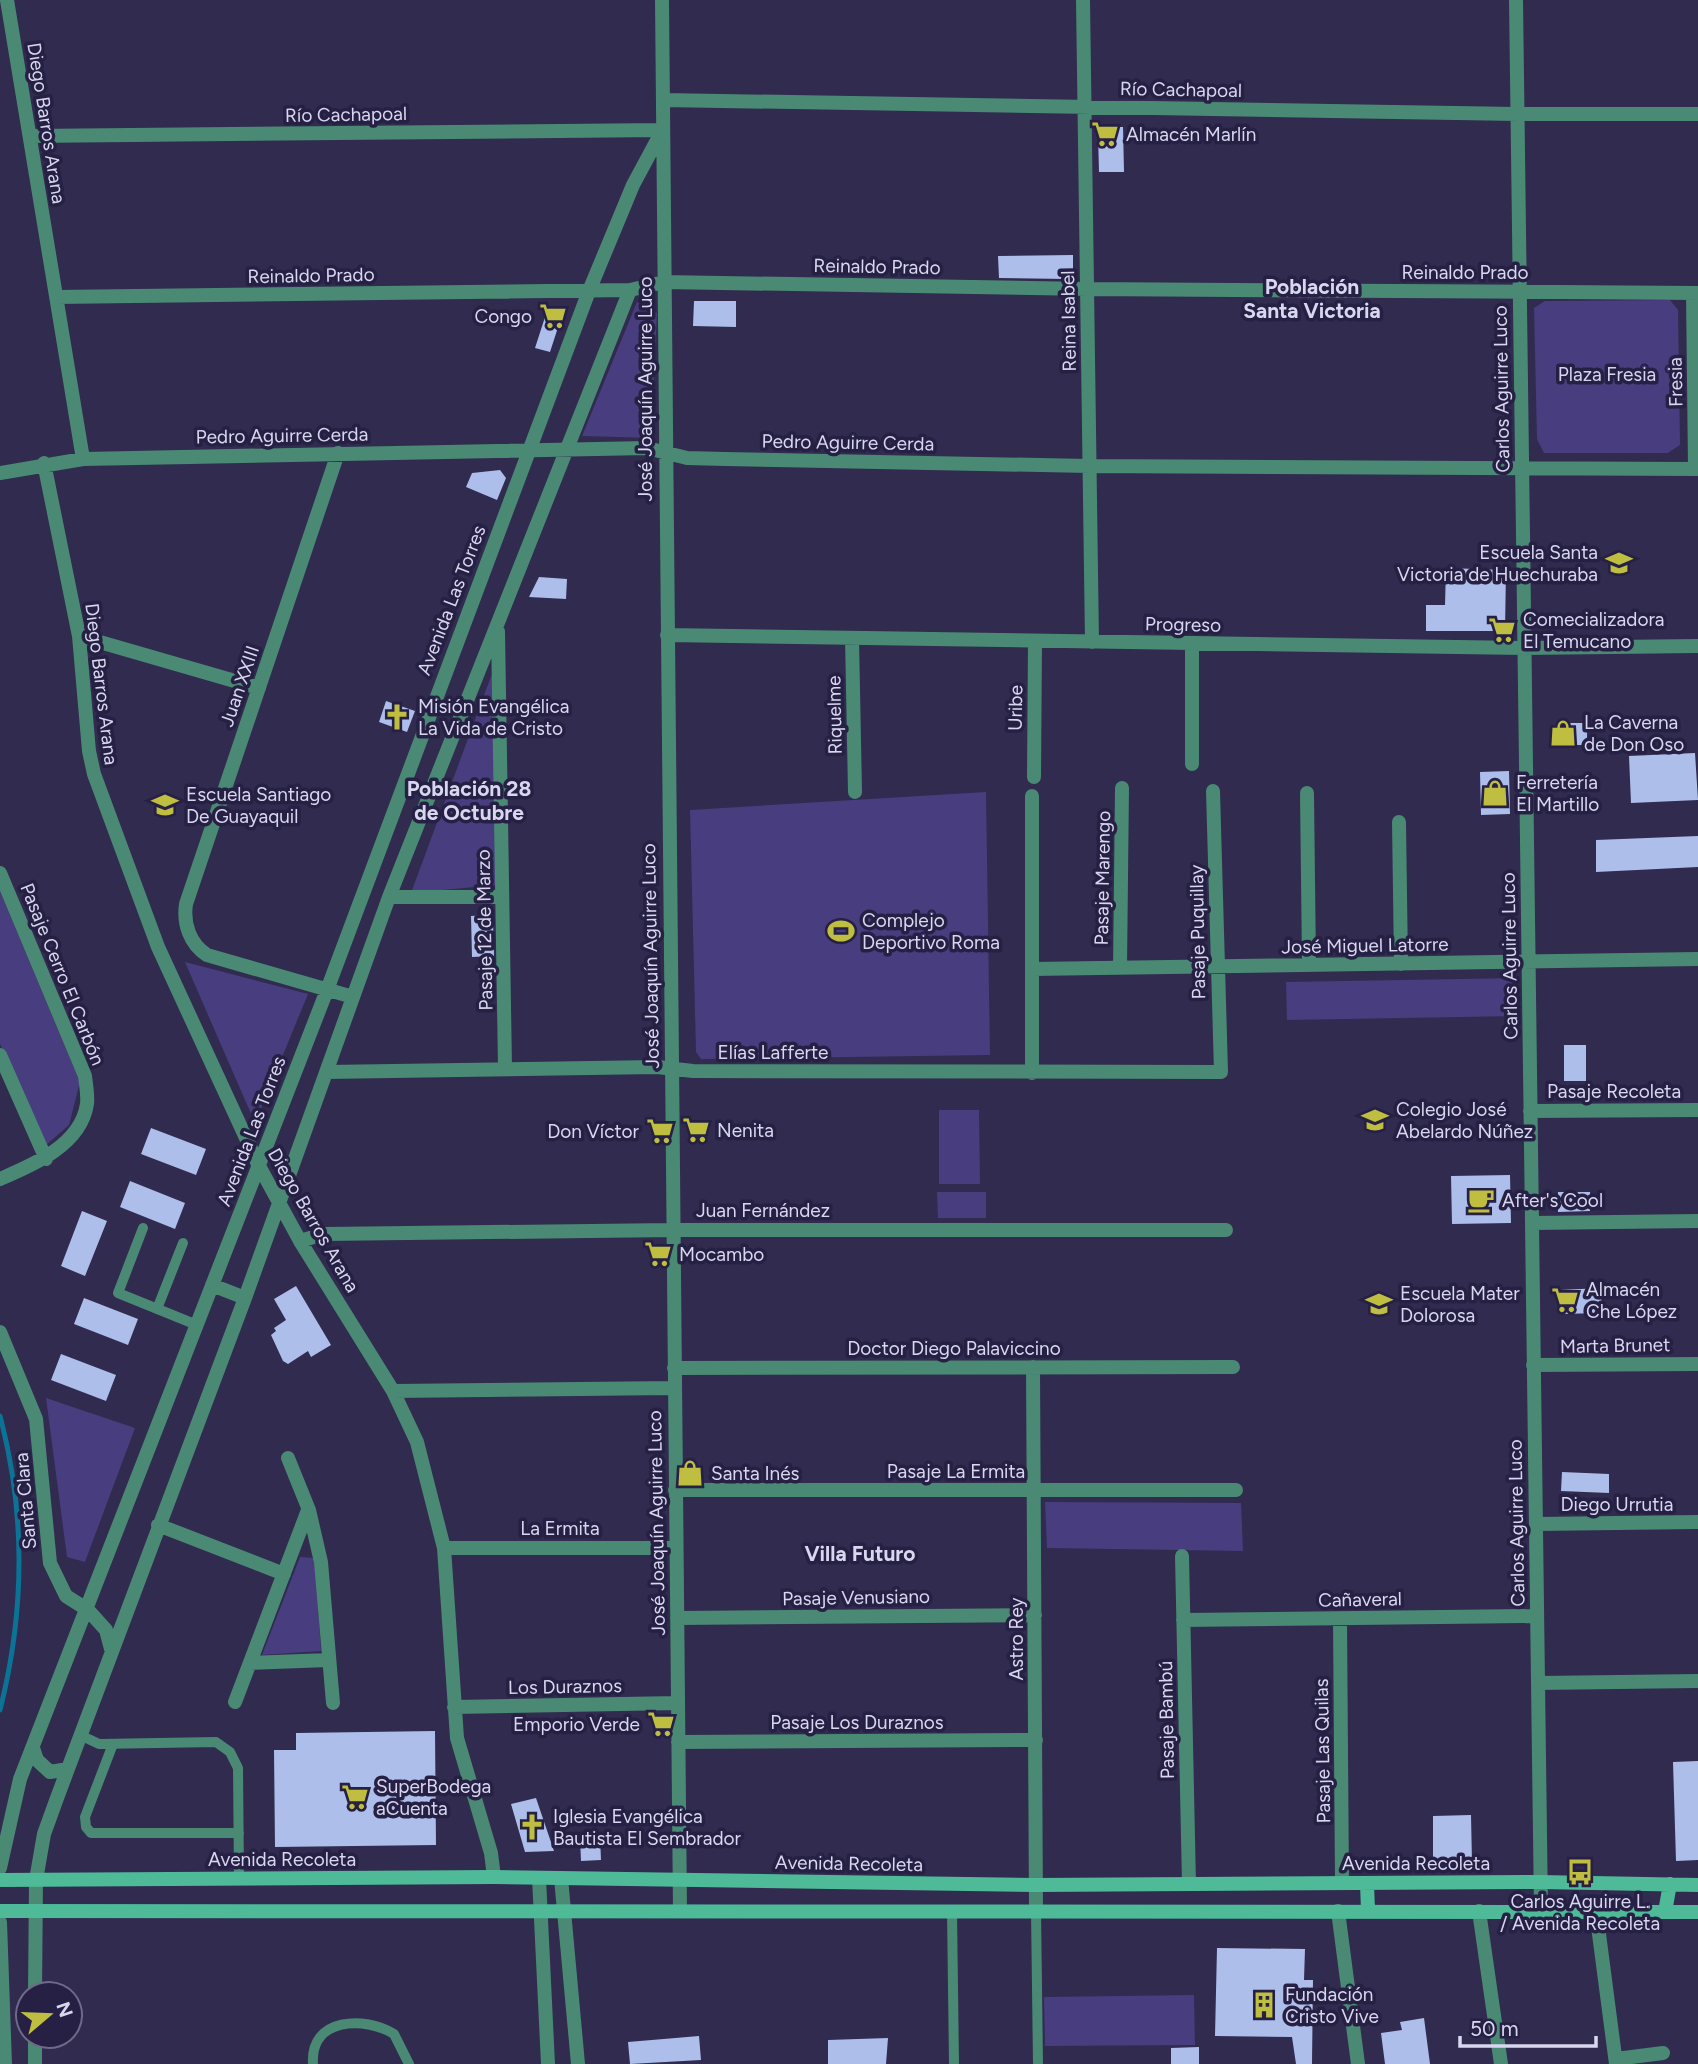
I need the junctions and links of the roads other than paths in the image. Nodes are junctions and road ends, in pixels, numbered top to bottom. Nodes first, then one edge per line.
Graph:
1 (8, 0) edge
2 (662, 0) edge
3 (1083, 0) edge
4 (1516, 0) edge
5 (663, 100) junction
6 (1085, 106) junction
7 (1517, 114) junction
8 (1698, 114) edge
9 (662, 130) junction
10 (30, 136) junction
11 (664, 282) junction
12 (1087, 289) junction
13 (630, 290) junction
14 (589, 291) junction
15 (1519, 292) junction
16 (1696, 293) edge
17 (57, 297) junction
18 (568, 449) junction
19 (529, 450) junction
20 (338, 453) junction
21 (665, 453) junction
22 (83, 459) junction
23 (44, 463) junction
24 (1089, 466) junction
25 (1522, 469) junction
26 (1696, 469) edge
27 (0, 473) edge
28 (498, 622) junction
29 (667, 635) junction
30 (79, 636) junction
31 (852, 638) junction
32 (1035, 641) junction
33 (1092, 642) junction
34 (1192, 643) junction
35 (1698, 646) edge
36 (1524, 648) junction
37 (259, 688) junction
38 (1192, 764) dead end
39 (1034, 776) dead end
40 (1122, 788) dead end
41 (1213, 791) dead end
42 (855, 792) dead end
43 (1307, 793) dead end
44 (1032, 796) dead end
45 (1399, 822) dead end
46 (0, 873) edge
47 (389, 897) junction
48 (502, 897) junction
49 (1698, 958) edge
50 (1528, 962) junction
51 (1401, 964) junction
52 (1309, 965) junction
53 (1216, 967) junction
54 (1120, 968) junction
55 (1032, 970) junction
56 (327, 990) junction
57 (353, 997) junction
58 (0, 1055) edge
59 (505, 1068) junction
60 (671, 1069) junction
61 (326, 1072) junction
62 (1221, 1072) joint
63 (1032, 1073) junction
64 (1698, 1110) edge
65 (1530, 1111) junction
66 (46, 1158) junction
67 (258, 1164) junction
68 (0, 1179) edge
69 (279, 1203) junction
70 (1698, 1221) edge
71 (1532, 1223) junction
72 (143, 1228) dead end
73 (673, 1230) junction
74 (1226, 1230) dead end
75 (300, 1241) junction
76 (183, 1243) dead end
77 (212, 1285) junction
78 (245, 1298) junction
79 (157, 1309) junction
80 (197, 1325) junction
81 (0, 1332) edge
82 (1698, 1364) edge
83 (1533, 1366) junction
84 (1033, 1367) junction
85 (1233, 1367) dead end
86 (674, 1368) junction
87 (674, 1388) junction
88 (393, 1391) junction
89 (288, 1458) dead end
90 (675, 1490) junction
91 (1034, 1490) junction
92 (1236, 1490) dead end
93 (309, 1510) junction
94 (1698, 1522) edge
95 (1536, 1524) junction
96 (158, 1525) junction
97 (444, 1548) junction
98 (676, 1548) junction
99 (1182, 1556) dead end
100 (284, 1574) junction
101 (88, 1610) junction
102 (1035, 1615) junction
103 (1537, 1616) junction
104 (677, 1618) junction
105 (1340, 1619) junction
106 (1183, 1620) junction
107 (111, 1649) junction
108 (330, 1660) junction
109 (250, 1662) junction
110 (1698, 1681) edge
111 (1538, 1683) junction
112 (235, 1702) dead end
113 (333, 1703) dead end
114 (678, 1703) junction
115 (454, 1707) junction
116 (80, 1735) junction
117 (1036, 1740) junction
118 (678, 1742) junction
119 (113, 1744) junction
120 (33, 1748) junction
121 (68, 1769) junction
122 (239, 1833) junction
123 (0, 1868) edge
124 (494, 1877) junction
125 (239, 1878) junction
126 (539, 1878) junction
127 (561, 1878) junction
128 (0, 1880) edge
129 (36, 1880) junction
130 (679, 1880) junction
131 (1540, 1882) junction
132 (1342, 1883) junction
133 (1367, 1883) junction
134 (1189, 1884) junction
135 (1670, 1884) junction
136 (1037, 1885) junction
137 (1698, 1885) edge
138 (0, 1911) edge
139 (541, 1911) junction
140 (563, 1911) junction
141 (680, 1911) junction
142 (952, 1911) junction
143 (1037, 1911) junction
144 (1338, 1911) junction
145 (1368, 1911) junction
146 (1479, 1911) junction
147 (1541, 1911) junction
148 (1596, 1911) junction
149 (34, 1912) junction
150 (1665, 1912) junction
151 (1698, 1912) edge
152 (0, 1922) edge
153 (34, 1980) edge
154 (576, 2043) junction
155 (1663, 2053) dead end
156 (1616, 2062) edge
157 (5, 2064) edge
158 (313, 2064) edge
159 (409, 2064) edge
160 (547, 2064) edge
161 (570, 2064) edge
162 (578, 2064) edge
163 (954, 2064) edge
164 (1038, 2064) edge
165 (1358, 2064) edge
166 (1501, 2064) edge

1 - 10 street, Diego Barros Arana
2 - 5 street, José Joaquín Aguirre Luco
3 - 6 street, Reina Isabel
4 - 7 street, Carlos Aguirre Luco
5 - 6 street, Río Cachapoal
5 - 9 street, José Joaquín Aguirre Luco
6 - 7 street, Río Cachapoal
6 - 12 street, Reina Isabel
7 - 8 street, Río Cachapoal
7 - 15 street, Carlos Aguirre Luco
9 - 10 street, Río Cachapoal
9 - 11 street, José Joaquín Aguirre Luco
9 - 14 street, Avenida Las Torres
10 - 17 street, Diego Barros Arana
11 - 12 street, Reinaldo Prado
11 - 13 street, Reinaldo Prado
11 - 21 street, José Joaquín Aguirre Luco
12 - 15 street, Reinaldo Prado
12 - 24 street, Reina Isabel
13 - 14 street, Reinaldo Prado
13 - 18 street
14 - 17 street, Reinaldo Prado
14 - 19 street, Avenida Las Torres
15 - 16 street, Reinaldo Prado
15 - 25 street, Carlos Aguirre Luco
16 - 26 street, Fresia
17 - 22 street, Diego Barros Arana
18 - 19 street, Pedro Aguirre Cerda
18 - 21 street, Pedro Aguirre Cerda
18 - 28 street
19 - 20 street, Pedro Aguirre Cerda
19 - 56 street, Avenida Las Torres
20 - 22 street, Pedro Aguirre Cerda
20 - 37 street, Juan XXIII
21 - 24 street, Pedro Aguirre Cerda
21 - 29 street, José Joaquín Aguirre Luco
22 - 23 street, Pedro Aguirre Cerda
23 - 27 street, Pedro Aguirre Cerda
23 - 30 street, Diego Barros Arana
24 - 25 street, Pedro Aguirre Cerda
24 - 33 street, Reina Isabel
25 - 26 street, Pedro Aguirre Cerda
25 - 36 street, Carlos Aguirre Luco
28 - 47 street
28 - 48 street, Pasaje 12 de Marzo
29 - 31 street, Progreso
29 - 60 street, José Joaquín Aguirre Luco
30 - 37 street
30 - 67 street, Diego Barros Arana
31 - 32 street, Progreso
31 - 42 street, Riquelme
32 - 33 street, Progreso
32 - 39 street, Uribe
33 - 34 street, Progreso
34 - 36 street, Progreso
34 - 38 street
35 - 36 street, Progreso
36 - 50 street, Carlos Aguirre Luco
37 - 56 street, Juan XXIII
40 - 54 street, Pasaje Marengo
41 - 53 street, Pasaje Puquillay
43 - 52 street
44 - 55 street
45 - 51 street
46 - 66 street, Pasaje Cerro El Carbón
47 - 48 street
47 - 57 street
48 - 59 street, Pasaje 12 de Marzo
49 - 50 street, José Miguel Latorre
50 - 51 street, José Miguel Latorre
50 - 65 street, Carlos Aguirre Luco
51 - 52 street, José Miguel Latorre
52 - 53 street, José Miguel Latorre
53 - 54 street, José Miguel Latorre
53 - 62 street, Pasaje Puquillay
54 - 55 street, José Miguel Latorre
55 - 63 street
56 - 57 street
56 - 67 street, Avenida Las Torres
57 - 61 street
58 - 66 street
59 - 60 street, Elías Lafferte
59 - 61 street, Elías Lafferte
60 - 63 street, Elías Lafferte
60 - 73 street, José Joaquín Aguirre Luco
61 - 69 street
62 - 63 street, Elías Lafferte
64 - 65 street, Pasaje Recoleta
65 - 71 street, Carlos Aguirre Luco
66 - 68 street, Pasaje Cerro El Carbón
67 - 69 street, Diego Barros Arana
67 - 77 street, Avenida Las Torres
69 - 75 street, Diego Barros Arana
69 - 78 street
70 - 71 street
71 - 83 street, Carlos Aguirre Luco
72 - 79 lane
73 - 74 street, Juan Fernández
73 - 75 street, Juan Fernández
73 - 86 street, José Joaquín Aguirre Luco
75 - 88 street, Diego Barros Arana
76 - 79 lane
77 - 78 street
77 - 80 street, Avenida Las Torres
78 - 96 street
79 - 80 lane
80 - 101 street, Avenida Las Torres
81 - 101 street, Santa Clara
82 - 83 street, Marta Brunet
83 - 95 street, Carlos Aguirre Luco
84 - 85 street, Doctor Diego Palaviccino
84 - 86 street, Doctor Diego Palaviccino
84 - 91 street, Astro Rey
86 - 87 street, José Joaquín Aguirre Luco
87 - 88 street
87 - 90 street, José Joaquín Aguirre Luco
88 - 97 street, Diego Barros Arana
89 - 93 street
90 - 91 street, Pasaje La Ermita
90 - 98 street, José Joaquín Aguirre Luco
91 - 92 street, Pasaje La Ermita
91 - 102 street, Astro Rey
93 - 100 street
93 - 108 street
94 - 95 street, Diego Urrutia
95 - 103 street, Carlos Aguirre Luco
96 - 100 street
96 - 107 street
97 - 98 street, La Ermita
97 - 115 street, Diego Barros Arana
98 - 104 street, José Joaquín Aguirre Luco
99 - 106 street, Pasaje Bambú
100 - 109 street
101 - 107 street, Santa Clara
101 - 120 street, Avenida Las Torres
102 - 104 street, Pasaje Venusiano
102 - 117 street, Astro Rey
103 - 105 street, Cañaveral
103 - 111 street, Carlos Aguirre Luco
104 - 114 street, José Joaquín Aguirre Luco
105 - 106 street, Cañaveral
105 - 132 street, Pasaje Las Quilas
106 - 134 street, Pasaje Bambú
107 - 116 street
108 - 109 street
108 - 113 street
109 - 112 street
110 - 111 street
111 - 131 street, Carlos Aguirre Luco
114 - 115 street, Los Duraznos
114 - 118 street, José Joaquín Aguirre Luco
115 - 124 street, Diego Barros Arana
116 - 119 lane
116 - 121 street
117 - 118 street, Pasaje Los Duraznos
117 - 136 street, Astro Rey
118 - 130 street, José Joaquín Aguirre Luco
119 - 122 lane
119 - 122 lane
120 - 121 street
120 - 123 street, Avenida Las Torres
121 - 129 street
122 - 125 lane
124 - 125 main road, Avenida Recoleta
124 - 126 main road, Avenida Recoleta
125 - 129 main road, Avenida Recoleta
126 - 127 main road, Avenida Recoleta
126 - 139 street
127 - 130 main road, Avenida Recoleta
127 - 140 street
128 - 129 main road, Avenida Recoleta
129 - 149 street
130 - 136 main road, Avenida Recoleta
130 - 141 street, José Joaquín Aguirre Luco
131 - 133 main road, Avenida Recoleta
131 - 135 main road, Avenida Recoleta
131 - 147 street, Carlos Aguirre Luco
132 - 133 main road, Avenida Recoleta
132 - 134 main road, Avenida Recoleta
133 - 145 main road
134 - 136 main road, Avenida Recoleta
135 - 137 main road, Avenida Recoleta
135 - 150 main road
136 - 143 street, Astro Rey
138 - 149 main road
139 - 140 main road
139 - 149 main road
139 - 160 street
140 - 141 main road
140 - 154 street
141 - 142 main road
142 - 143 main road
142 - 163 lane
143 - 144 main road
143 - 164 lane
144 - 145 main road
144 - 165 street
145 - 146 main road
146 - 147 main road
146 - 166 street
147 - 148 main road
148 - 150 main road
148 - 156 street
149 - 153 street
150 - 151 main road
152 - 157 street
154 - 161 lane
154 - 162 street
155 - 156 street
158 - 159 lane

